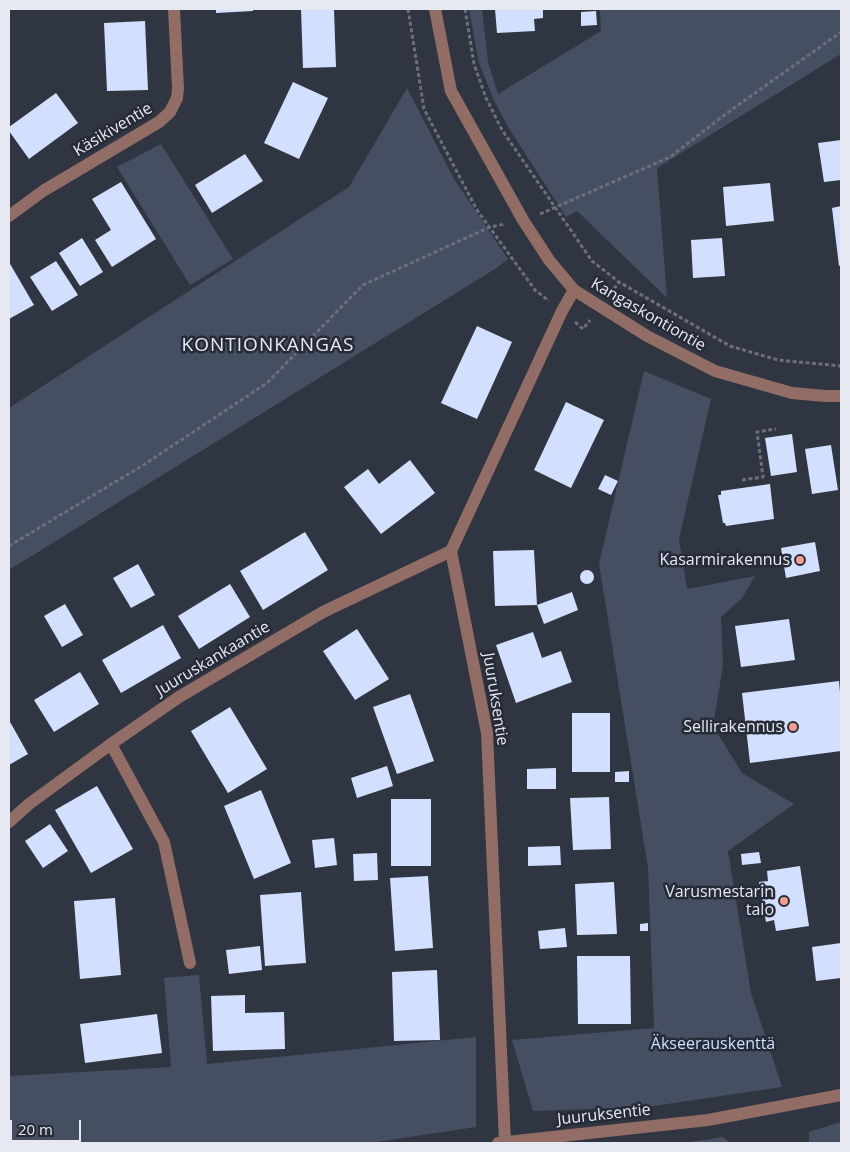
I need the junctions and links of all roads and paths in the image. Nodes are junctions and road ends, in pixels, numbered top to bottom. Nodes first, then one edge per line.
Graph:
1 (174, 9) edge
2 (435, 9) edge
3 (466, 9) edge
4 (841, 32) edge
5 (554, 208) junction
6 (9, 216) edge
7 (523, 220) junction
8 (574, 290) junction
9 (841, 366) edge
10 (841, 396) edge
11 (776, 429) dead end
12 (742, 480) dead end
13 (9, 546) edge
14 (451, 551) junction
15 (111, 744) junction
16 (9, 822) edge
17 (190, 963) dead end
18 (841, 1095) edge
19 (501, 1143) edge

1 - 6 street, Käsikiventie
2 - 7 street, Kangaskontiontie
3 - 5 path
4 - 5 path
5 - 7 path
5 - 9 path
7 - 8 street, Kangaskontiontie
7 - 13 path
8 - 10 street, Kangaskontiontie
8 - 14 street
11 - 12 path
14 - 15 street, Juuruskankaantie
14 - 19 street, Juuruksentie
15 - 16 street, Juuruskankaantie
15 - 17 street
18 - 19 street, Juuruksentie

